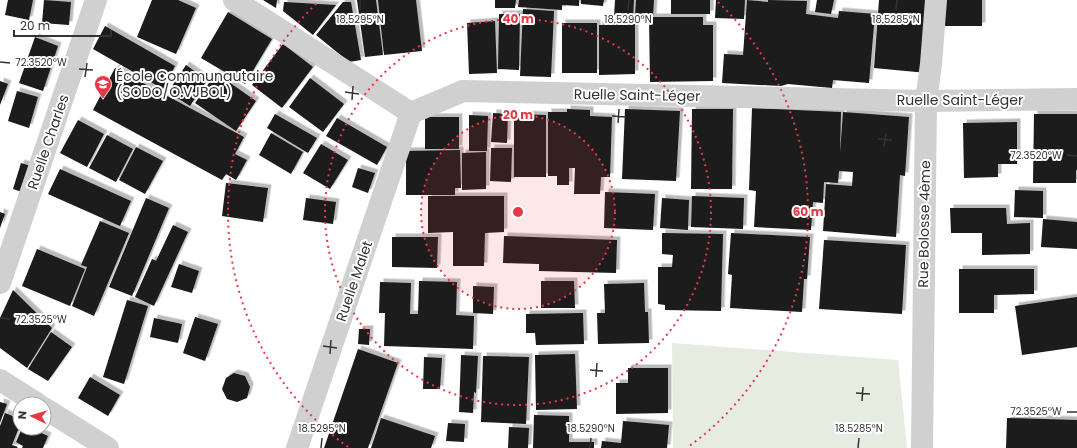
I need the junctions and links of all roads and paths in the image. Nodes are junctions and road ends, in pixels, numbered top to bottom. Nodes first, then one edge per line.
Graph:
1 (96, 0) edge
2 (234, 0) edge
3 (936, 0) edge
4 (1077, 98) edge
5 (926, 101) junction
6 (411, 113) junction
7 (0, 283) edge
8 (0, 380) edge
9 (25, 396) edge
10 (52, 413) edge
11 (108, 448) edge
12 (296, 448) edge
13 (922, 448) edge

1 - 7 street, Ruelle Charles
2 - 6 street
3 - 5 street, Rue Bolosse 4ème
4 - 5 street, Ruelle Saint-Léger
5 - 6 street, Ruelle Saint-Léger
5 - 13 street, Rue Bolosse 4ème
6 - 12 street, Ruelle Malet
8 - 9 street
10 - 11 street

